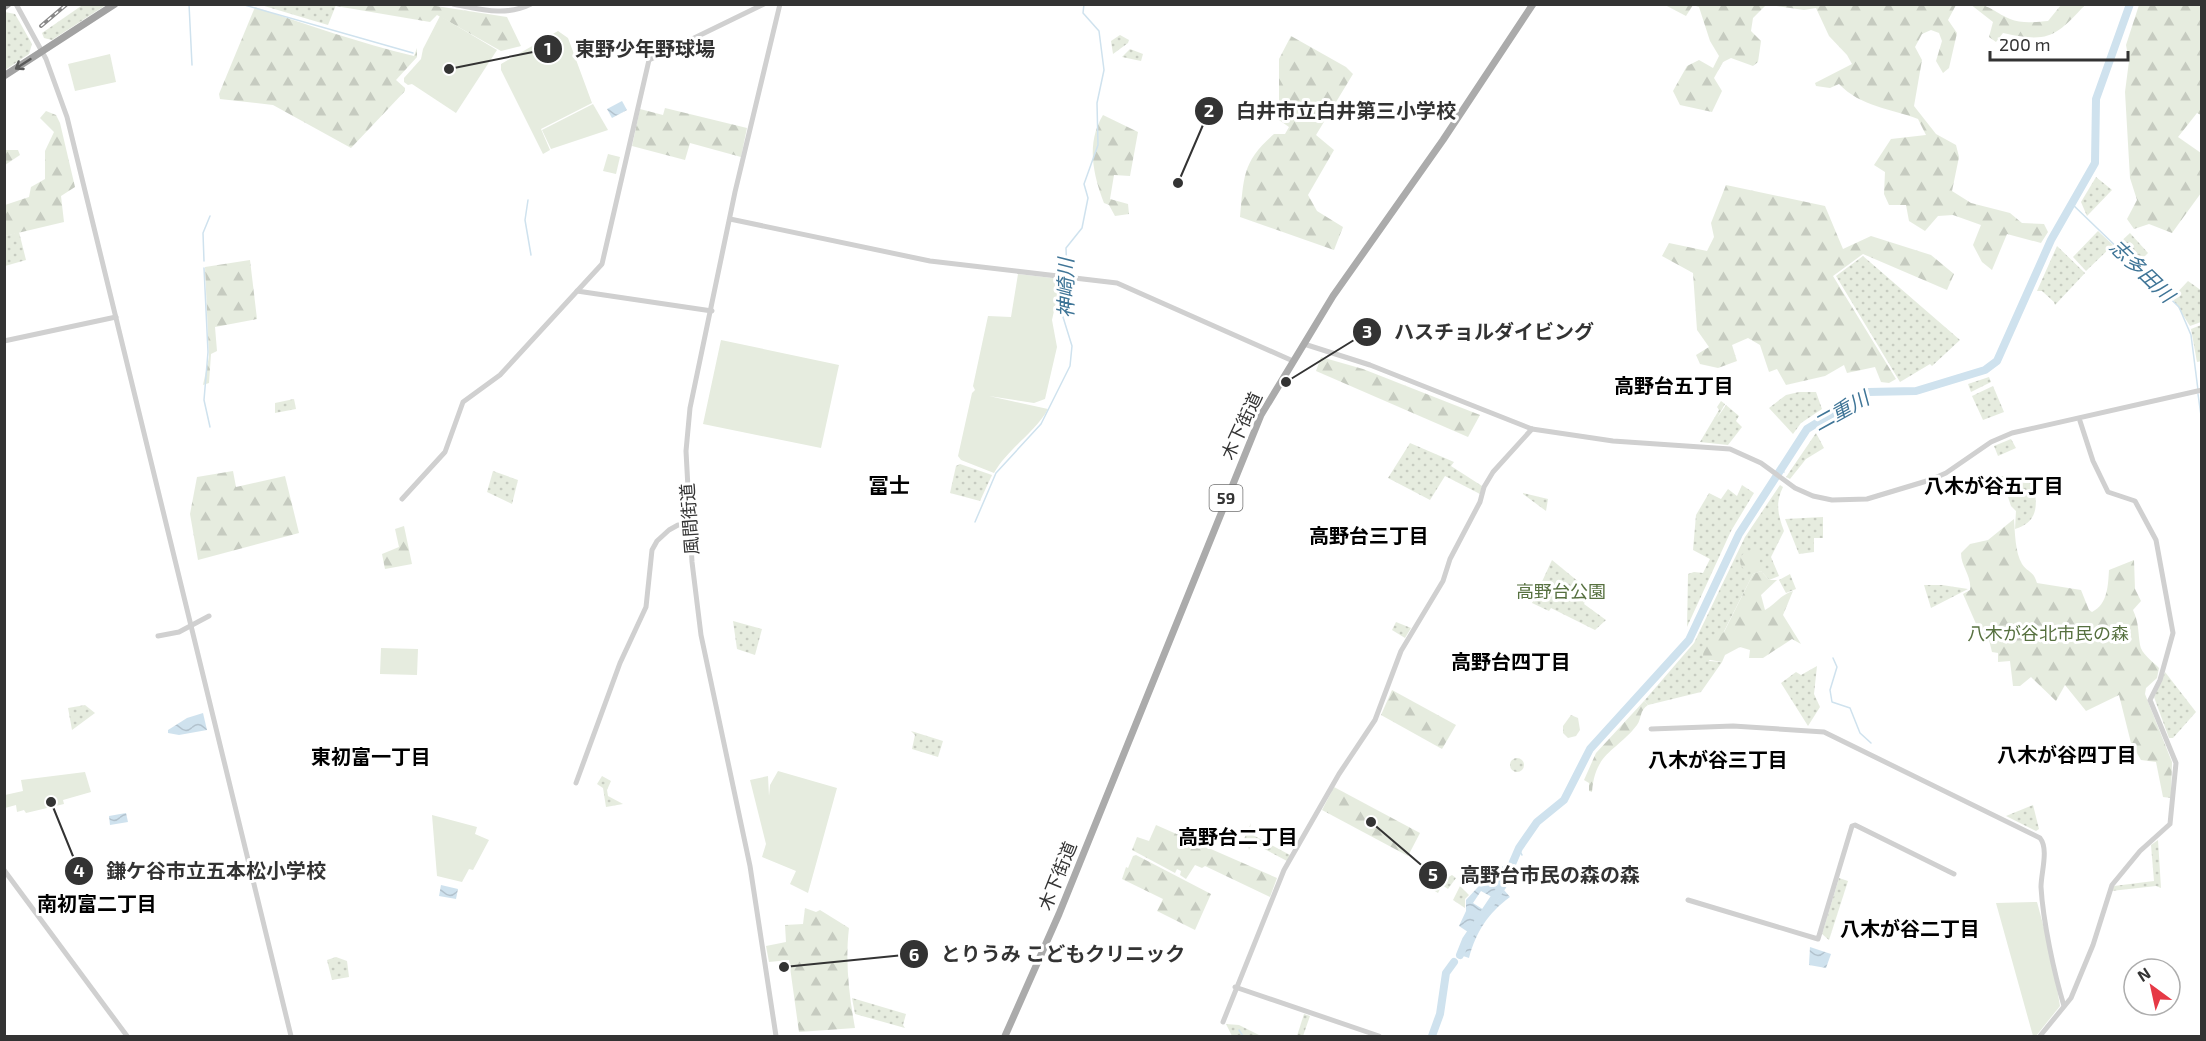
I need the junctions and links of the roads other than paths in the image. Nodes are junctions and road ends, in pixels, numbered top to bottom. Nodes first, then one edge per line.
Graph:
1 (9, 4) edge
2 (16, 4) edge
3 (115, 4) edge
4 (453, 4) edge
5 (531, 4) edge
6 (764, 4) edge
7 (780, 4) edge
8 (1533, 4) edge
9 (4, 7) edge
10 (42, 51) junction
11 (4, 76) edge
12 (730, 219) junction
13 (577, 291) junction
14 (712, 310) junction
15 (116, 317) junction
16 (4, 342) edge
17 (1304, 344) junction
18 (1293, 361) junction
19 (2199, 391) edge
20 (2080, 421) dead end
21 (1532, 429) junction
22 (402, 499) dead end
23 (690, 525) junction
24 (209, 616) dead end
25 (189, 628) junction
26 (158, 636) dead end
27 (1651, 729) dead end
28 (576, 783) dead end
29 (4, 870) edge
30 (1954, 874) dead end
31 (1688, 900) dead end
32 (1235, 987) junction
33 (2064, 1006) junction
34 (1223, 1022) dead end
35 (127, 1036) edge
36 (291, 1036) edge
37 (776, 1036) edge
38 (1005, 1036) edge
39 (1378, 1036) edge
40 (2040, 1036) edge

1 - 9 highway
2 - 10 street
3 - 10 highway
4 - 5 street
6 - 13 street
7 - 12 street, 風間街道
8 - 17 main road, 木下街道 / 59
10 -> 11 highway
10 - 15 street
12 - 14 street, 風間街道
12 - 18 street
13 - 14 street
13 - 22 street
14 - 23 street, 風間街道
15 - 16 street
15 - 25 street
17 - 18 main road, 木下街道 / 59
17 - 21 street
18 - 38 main road, 木下街道 / 59
19 - 21 street
20 - 33 street
21 - 32 street
23 - 28 street
23 - 37 street, 風間街道
24 - 25 street
25 - 26 street
25 - 36 street
27 - 33 street
29 - 35 street
30 - 31 street
32 - 34 street
32 - 39 street
33 - 40 street

